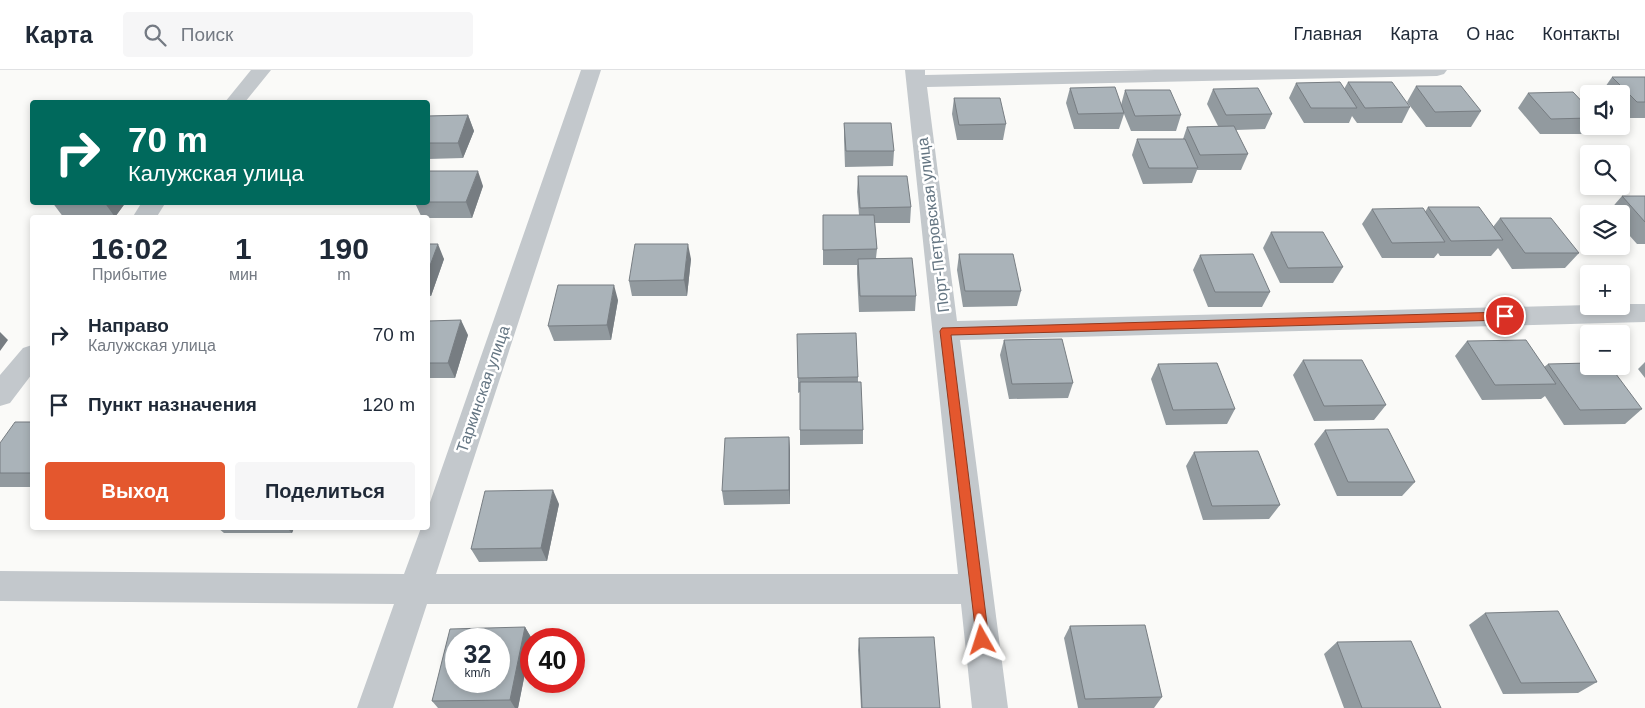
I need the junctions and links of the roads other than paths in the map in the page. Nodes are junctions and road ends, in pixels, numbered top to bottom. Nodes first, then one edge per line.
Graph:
1 (261, 70) edge
2 (591, 70) edge
3 (1437, 70) edge
4 (916, 76) edge
5 (237, 100) edge
6 (1645, 313) edge
7 (946, 331) junction
8 (30, 358) edge
9 (0, 395) edge
10 (0, 586) edge
11 (416, 589) junction
12 (976, 589) junction
13 (375, 708) edge
14 (990, 708) edge

1 - 5 street
2 - 11 street, Таркинская улица
3 - 4 street
4 - 7 street, Порт-Петровская улица
6 - 7 street
7 - 12 street, Порт-Петровская улица
8 - 9 street
10 - 11 street
11 - 12 street
11 - 13 street, Таркинская улица
12 - 14 street, Порт-Петровская улица

